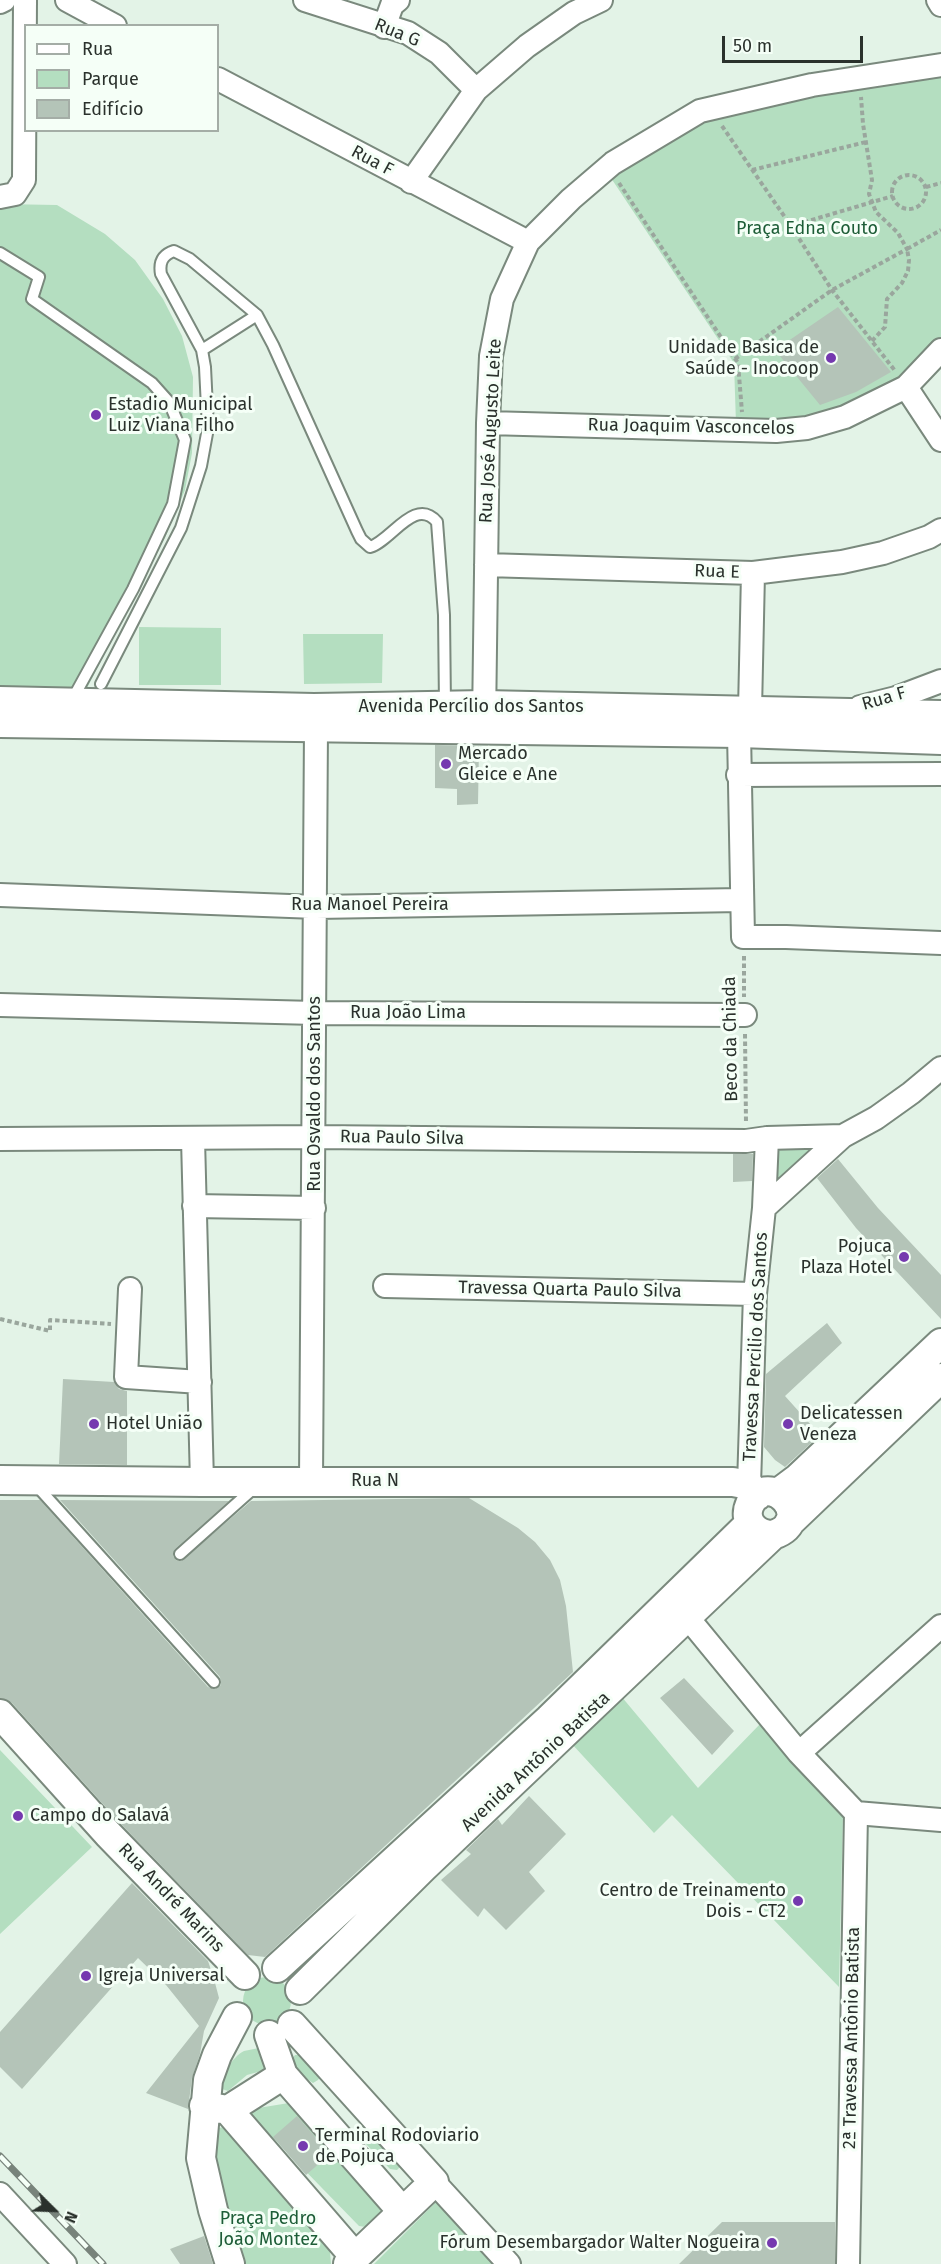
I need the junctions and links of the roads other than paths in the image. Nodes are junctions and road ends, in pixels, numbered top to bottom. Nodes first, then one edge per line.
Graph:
1 (4, 0) edge
2 (26, 0) edge
3 (67, 0) edge
4 (305, 0) edge
5 (398, 0) edge
6 (601, 0) edge
7 (938, 0) edge
8 (0, 2) edge
9 (941, 5) edge
10 (26, 24) edge
11 (111, 24) edge
12 (384, 27) junction
13 (941, 65) edge
14 (219, 81) edge
15 (476, 90) junction
16 (26, 132) edge
17 (411, 182) junction
18 (0, 197) edge
19 (528, 242) junction
20 (0, 253) edge
21 (257, 315) junction
22 (202, 350) junction
23 (941, 350) edge
24 (896, 383) junction
25 (488, 423) junction
26 (941, 440) edge
27 (941, 530) edge
28 (486, 565) junction
29 (753, 573) junction
30 (941, 681) edge
31 (101, 684) dead end
32 (0, 701) edge
33 (70, 702) junction
34 (445, 706) junction
35 (128, 714) junction
36 (941, 716) edge
37 (484, 717) junction
38 (315, 718) junction
39 (744, 722) junction
40 (0, 723) edge
41 (825, 724) junction
42 (941, 740) edge
43 (941, 774) edge
44 (738, 775) junction
45 (0, 895) edge
46 (741, 900) junction
47 (316, 907) junction
48 (941, 943) edge
49 (0, 1005) edge
50 (315, 1013) junction
51 (745, 1015) road end
52 (941, 1068) edge
53 (843, 1136) junction
54 (315, 1137) junction
55 (0, 1139) edge
56 (193, 1139) junction
57 (757, 1139) junction
58 (194, 1206) junction
59 (314, 1208) junction
60 (764, 1208) junction
61 (385, 1286) dead end
62 (130, 1289) dead end
63 (755, 1294) junction
64 (941, 1343) edge
65 (941, 1378) edge
66 (200, 1382) junction
67 (0, 1480) edge
68 (30, 1480) junction
69 (261, 1481) junction
70 (311, 1481) junction
71 (202, 1482) junction
72 (761, 1491) junction
73 (770, 1527) junction
74 (180, 1554) dead end
75 (688, 1618) junction
76 (941, 1626) edge
77 (607, 1679) junction
78 (214, 1682) dead end
79 (0, 1714) edge
80 (800, 1753) junction
81 (856, 1813) junction
82 (941, 1820) edge
83 (277, 1968) junction
84 (245, 1976) junction
85 (300, 1990) junction
86 (237, 2017) junction
87 (281, 2030) junction
88 (283, 2075) junction
89 (358, 2098) junction
90 (216, 2108) junction
91 (329, 2126) junction
92 (434, 2182) junction
93 (0, 2194) edge
94 (402, 2211) junction
95 (351, 2260) edge
96 (65, 2264) edge
97 (230, 2264) edge
98 (509, 2264) edge
99 (848, 2264) edge

1 - 8 street
2 - 10 street
3 - 11 street
4 - 12 street, Rua G
5 - 12 street
6 - 15 street
7 - 9 street
12 - 15 street, Rua G
13 - 19 street, Rua José Augusto Leite
14 - 17 street, Rua F
15 - 17 street
16 - 18 street
17 - 19 street, Rua F
19 - 25 street, Rua José Augusto Leite
20 - 33 lane
21 - 22 lane
21 - 22 lane
21 - 34 lane
22 - 31 lane
23 - 24 street, Rua Joaquim Vasconcelos
24 - 25 street, Rua Joaquim Vasconcelos
24 - 26 street
25 - 28 street, Rua José Augusto Leite
27 - 29 street, Rua E
28 - 29 street, Rua E
28 - 37 street, Rua José Augusto Leite
29 - 39 street
30 - 41 street, Rua F
32 - 33 street, Avenida Percílio dos Santos
33 - 35 street, Avenida Percílio dos Santos
34 - 37 street, Avenida Percílio dos Santos
34 - 38 street, Avenida Percílio dos Santos
35 - 38 street, Avenida Percílio dos Santos
35 - 40 street, Avenida Percílio dos Santos
36 - 41 street, Avenida Percílio dos Santos
37 - 38 street, Avenida Percílio dos Santos
37 - 39 street, Avenida Percílio dos Santos
38 - 47 street, Rua Osvaldo dos Santos
39 - 41 street, Avenida Percílio dos Santos
39 - 44 street
41 - 42 street, Avenida Percílio dos Santos
43 - 44 street
44 - 46 street
45 - 47 street, Rua Manoel Pereira
46 - 47 street, Rua Manoel Pereira
46 - 48 street
47 - 50 street, Rua Osvaldo dos Santos
49 - 50 street, Rua João Lima
50 - 51 street, Rua João Lima
50 - 54 street, Rua Osvaldo dos Santos
52 - 53 street, Rua Paulo Silva
53 - 57 street, Rua Paulo Silva
53 - 60 street, Rua Paulo Silva
54 - 56 street, Rua Paulo Silva
54 - 57 street, Rua Paulo Silva
54 - 59 street, Rua Osvaldo dos Santos
55 - 56 street, Rua Paulo Silva
56 - 58 street
57 - 60 street
58 - 59 street
58 - 66 street
59 - 70 street, Rua Osvaldo dos Santos
60 - 63 street, Travessa Percilio dos Santos
61 - 63 street, Travessa Quarta Paulo Silva
62 - 66 street
63 - 72 street, Travessa Percilio dos Santos
64 - 72 street
65 - 73 street, Avenida Antônio Batista
66 - 71 street
67 - 68 street, Rua N
68 - 71 street, Rua N
68 - 78 lane
69 - 70 street, Rua N
69 - 71 street, Rua N
69 - 74 lane
70 - 72 street, Rua N
72 - 73 street
72 - 73 street
73 - 75 street, Avenida Antônio Batista
73 - 77 street, Avenida Antônio Batista
75 - 77 street, Avenida Antônio Batista
75 - 80 street
76 - 80 street
77 - 83 street, Avenida Antônio Batista
77 - 85 street, Avenida Antônio Batista
79 - 84 street, Rua André Marins
80 - 81 street
81 - 82 street
81 - 99 street, 2ª Travessa Antônio Batista
83 - 84 street
83 - 85 street
84 - 86 street
85 - 87 street
86 - 87 street
86 - 90 street
87 - 88 street
87 - 89 street
88 - 90 street
88 - 91 street
89 - 91 street
89 - 92 street
90 - 95 street
90 - 97 street
91 - 94 street
92 - 94 street
92 - 98 street
93 - 96 street
94 - 95 street

